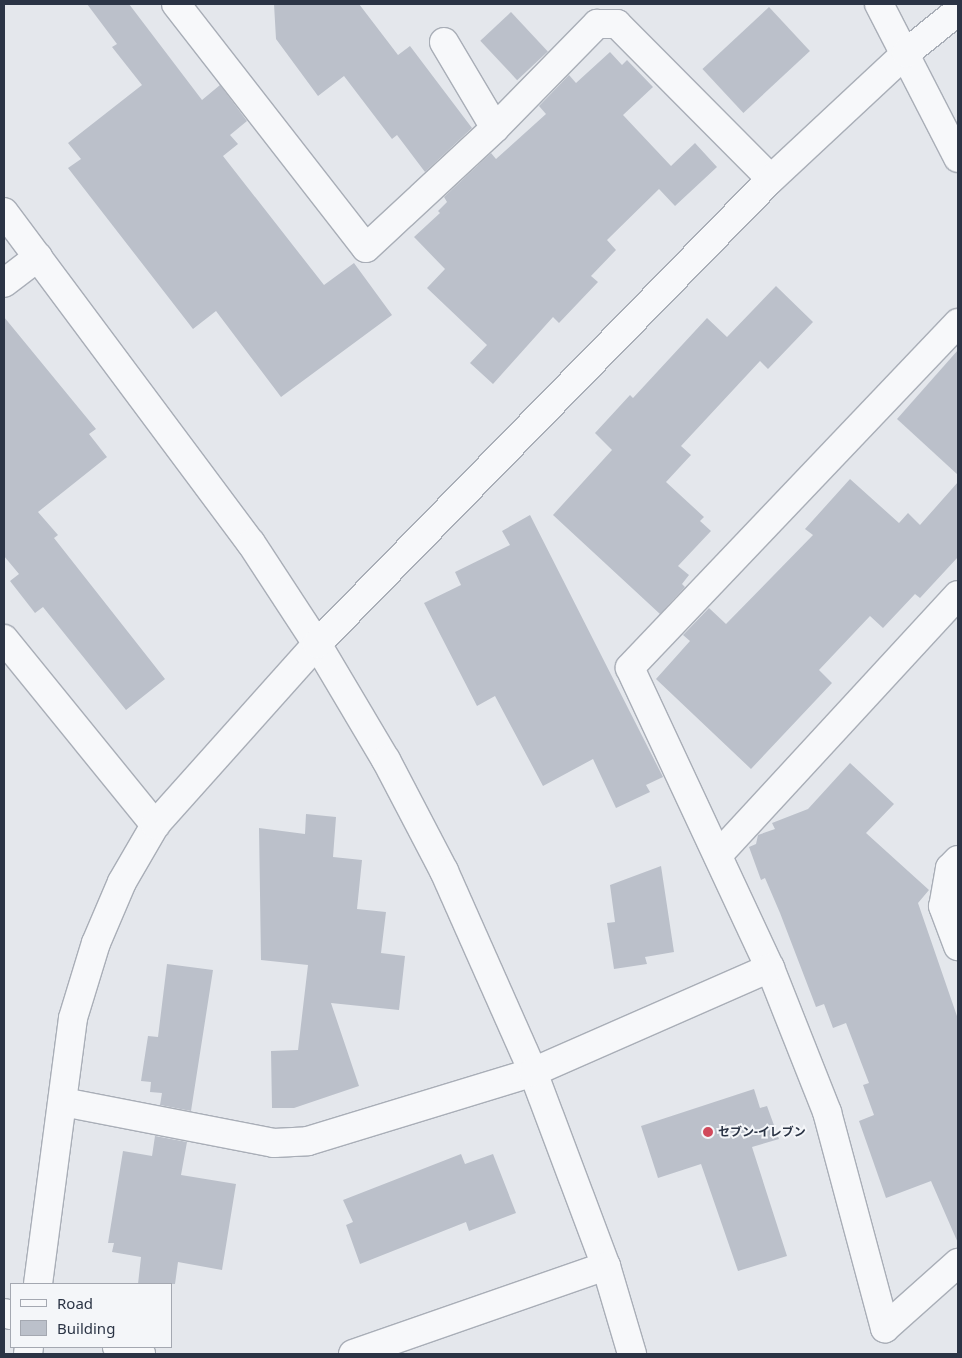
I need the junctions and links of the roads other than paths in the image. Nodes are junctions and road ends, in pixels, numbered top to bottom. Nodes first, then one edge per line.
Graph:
1 (176, 4) edge
2 (879, 4) edge
3 (958, 12) edge
4 (444, 42) dead end
5 (906, 53) junction
6 (495, 128) junction
7 (958, 158) edge
8 (771, 179) junction
9 (4, 212) edge
10 (38, 256) junction
11 (4, 283) edge
12 (958, 323) edge
13 (958, 595) edge
14 (4, 639) edge
15 (318, 644) junction
16 (155, 825) junction
17 (719, 854) junction
18 (958, 860) edge
19 (958, 946) edge
20 (770, 968) junction
21 (533, 1072) junction
22 (63, 1102) junction
23 (958, 1263) edge
24 (606, 1266) junction
25 (38, 1283) edge
26 (120, 1348) edge
27 (141, 1354) edge
28 (354, 1354) edge
29 (632, 1354) edge

1 - 6 street
2 - 5 street
3 - 5 street
4 - 6 street
5 - 7 street
5 - 8 street
6 - 8 street
8 - 15 street
9 - 10 street
10 - 11 street
10 - 15 street
12 - 17 street
13 - 17 street
14 - 16 street
15 - 16 street
15 - 21 street
16 - 22 street
17 - 20 street
18 - 19 street
20 - 21 street
20 - 23 street
21 - 22 street
21 - 24 street
22 - 25 street
24 - 28 street
24 - 29 street
26 - 27 street

